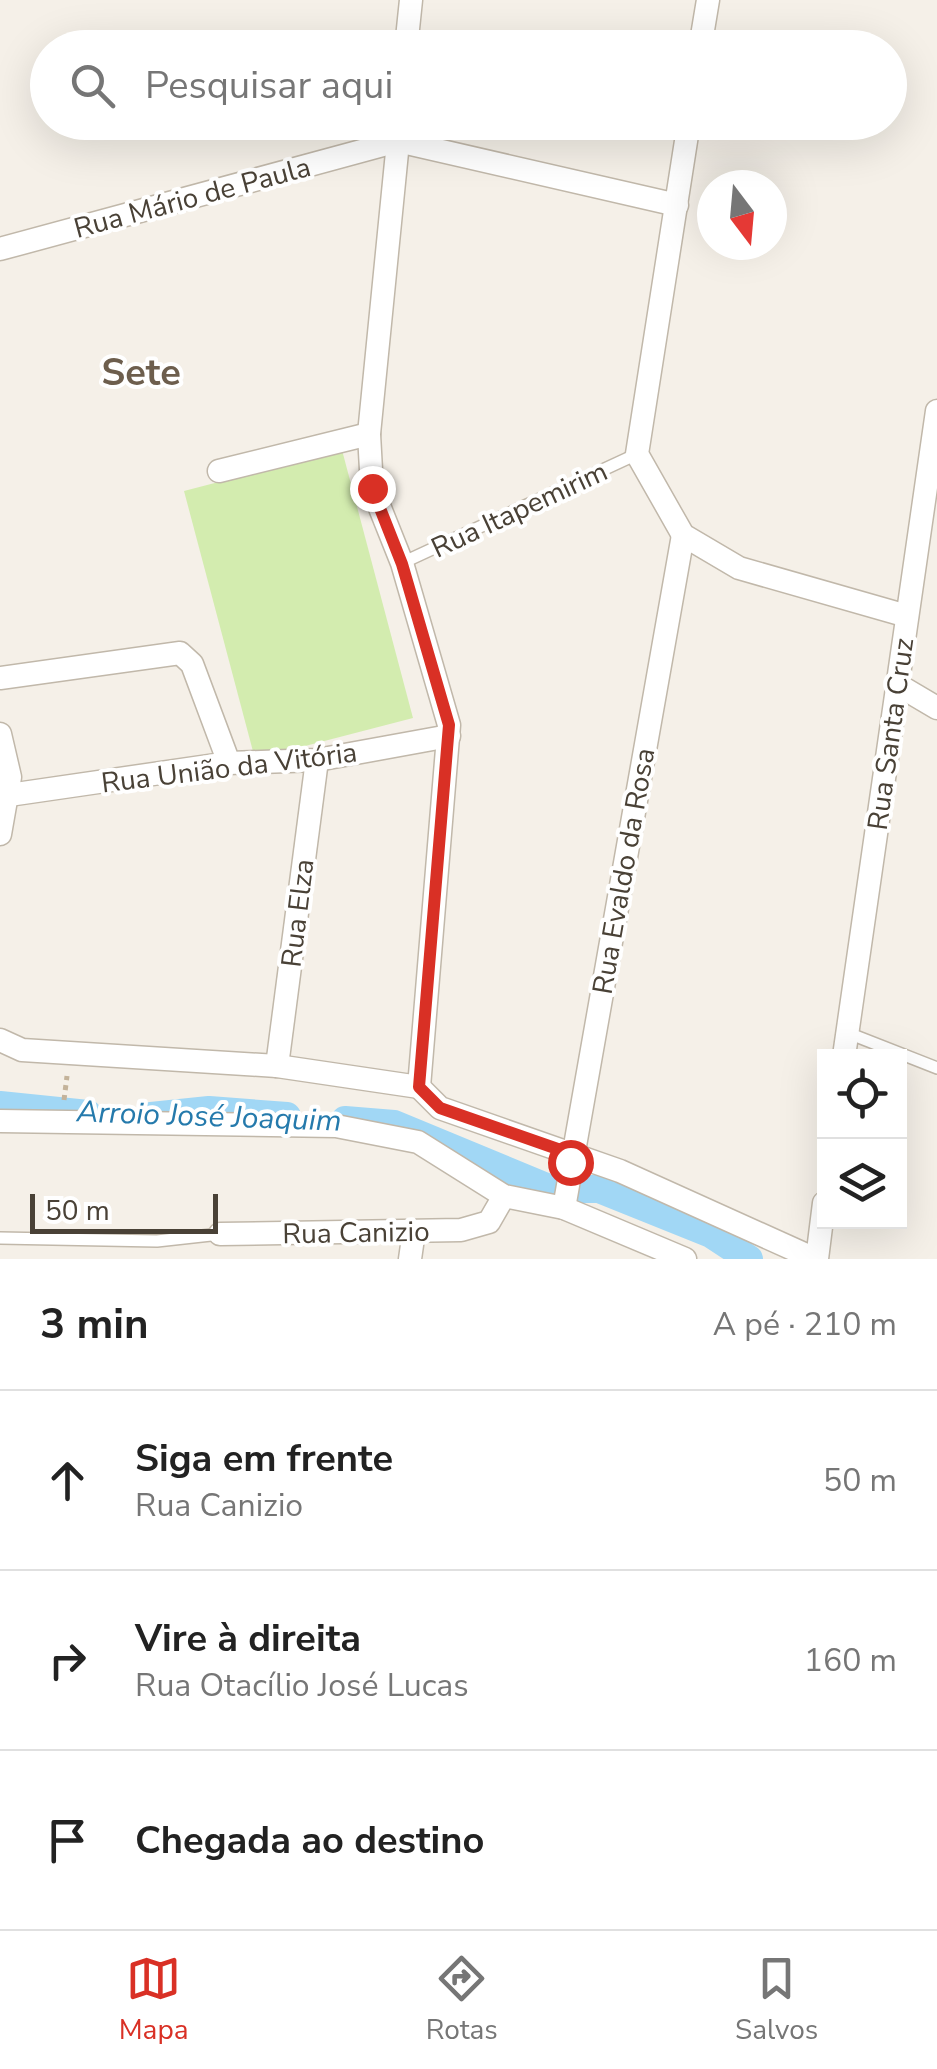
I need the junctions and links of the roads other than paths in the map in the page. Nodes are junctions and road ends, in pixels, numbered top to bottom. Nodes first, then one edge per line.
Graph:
1 (410, 0) edge
2 (708, 0) edge
3 (408, 30) edge
4 (703, 30) edge
5 (371, 140) edge
6 (398, 140) edge
7 (429, 140) edge
8 (686, 140) edge
9 (677, 205) junction
10 (0, 248) edge
11 (937, 411) edge
12 (369, 434) junction
13 (637, 454) junction
14 (219, 470) dead end
15 (683, 535) junction
16 (402, 564) junction
17 (907, 616) junction
18 (0, 678) edge
19 (898, 684) junction
20 (937, 708) edge
21 (0, 734) edge
22 (449, 736) junction
23 (317, 760) junction
24 (229, 763) junction
25 (9, 795) junction
26 (0, 834) edge
27 (0, 1040) edge
28 (845, 1045) edge
29 (277, 1066) junction
30 (937, 1068) edge
31 (419, 1087) junction
32 (0, 1122) edge
33 (571, 1158) junction
34 (504, 1196) junction
35 (564, 1205) junction
36 (820, 1229) edge
37 (414, 1231) junction
38 (220, 1234) joint
39 (0, 1238) edge
40 (410, 1259) edge
41 (685, 1259) edge
42 (816, 1259) edge

1 - 3 street
2 - 4 street
5 - 10 street, Rua Mário de Paula
6 - 12 street
7 - 9 street, Rua Mário de Paula
8 - 9 street
9 - 13 street
11 - 17 street, Rua Santa Cruz
12 - 14 street
12 - 16 street
13 - 15 street
13 - 16 lane, Rua Itapemirim
15 - 17 street
15 - 33 street, Rua Evaldo da Rosa
16 - 22 street
17 - 19 street, Rua Santa Cruz
18 - 24 street
19 - 20 street
19 - 28 street, Rua Santa Cruz
21 - 25 street
22 - 23 street, Rua União da Vitória
22 - 31 street
23 - 24 street, Rua União da Vitória
23 - 29 street, Rua Elza
24 - 25 street, Rua União da Vitória
25 - 26 street
27 - 29 street
28 - 30 lane
29 - 31 street
31 - 33 street
32 - 34 street
33 - 35 street, Rua Evaldo da Rosa
33 - 42 street
34 - 35 street
34 - 37 street, Rua Canizio
35 - 41 street
36 - 42 street
37 - 38 street, Rua Canizio
37 - 40 street
38 - 39 lane, Rua Canizio

